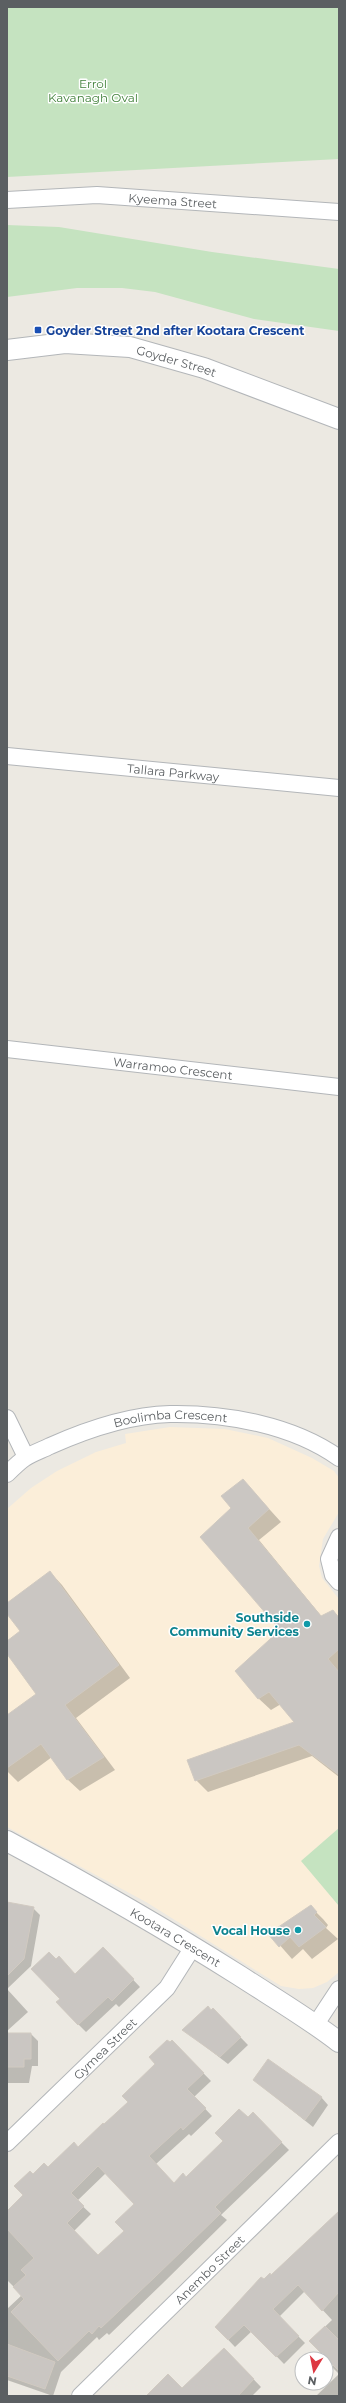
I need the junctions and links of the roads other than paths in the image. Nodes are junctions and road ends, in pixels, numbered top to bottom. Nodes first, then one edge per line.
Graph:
1 (7, 200) edge
2 (339, 212) edge
3 (7, 350) edge
4 (339, 419) edge
5 (7, 756) edge
6 (7, 761) edge
7 (339, 788) edge
8 (7, 1049) edge
9 (339, 1087) edge
10 (7, 1418) edge
11 (26, 1457) junction
12 (339, 1458) edge
13 (7, 1474) edge
14 (339, 1537) edge
15 (339, 1582) edge
16 (7, 1841) edge
17 (193, 1947) junction
18 (339, 1989) edge
19 (316, 2024) junction
20 (339, 2042) edge
21 (339, 2142) edge
22 (7, 2143) edge
23 (80, 2396) edge

1 - 2 street, Kyeema Street
3 - 4 street, Goyder Street
5 - 6 street
5 - 7 street, Tallara Parkway
8 - 9 street, Warramoo Crescent
10 - 11 street
11 - 12 street, Boolimba Crescent
11 - 13 street, Boolimba Crescent
14 - 15 street
16 - 17 street, Kootara Crescent
17 - 19 street, Kootara Crescent
17 - 22 street, Gymea Street
18 - 19 street
19 - 20 street, Kootara Crescent
21 - 23 street, Anembo Street

